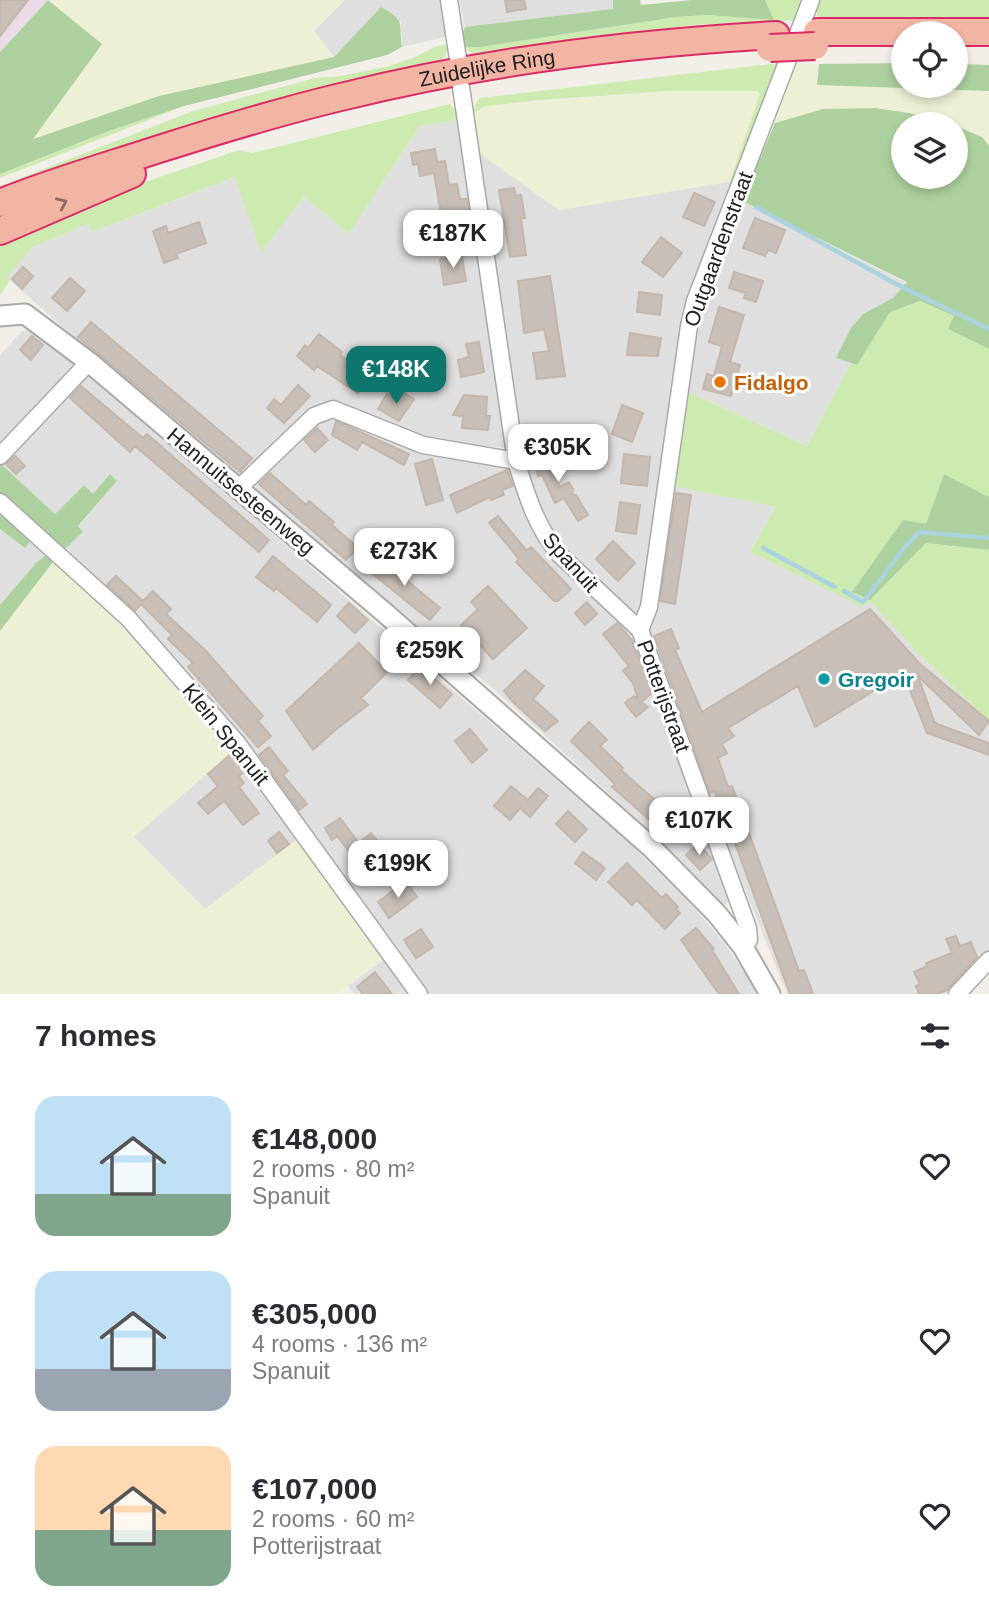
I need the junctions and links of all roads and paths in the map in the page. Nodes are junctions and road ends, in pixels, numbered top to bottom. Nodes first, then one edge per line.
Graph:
1 (449, 0) edge
2 (811, 0) edge
3 (989, 32) edge
4 (816, 39) junction
5 (891, 44) edge
6 (968, 46) edge
7 (989, 47) edge
8 (461, 80) junction
9 (0, 203) edge
10 (0, 231) edge
11 (0, 316) edge
12 (42, 325) junction
13 (0, 326) edge
14 (89, 362) junction
15 (0, 456) edge
16 (516, 461) junction
17 (238, 489) junction
18 (0, 502) edge
19 (640, 630) junction
20 (743, 947) junction
21 (989, 960) edge
22 (419, 994) edge
23 (770, 994) edge
24 (957, 994) edge

1 - 8 street, Spanuit
2 - 19 street, Outgaardenstraat
3 - 4 highway, Zuidelijke Ring
4 - 5 highway, Zuidelijke Ring
4 - 8 highway, Zuidelijke Ring
6 - 7 highway
8 - 9 highway, Zuidelijke Ring
10 -> 8 highway, Zuidelijke Ring
8 - 16 street, Spanuit
11 - 12 street, Hannuitsesteenweg
12 - 13 street
12 - 14 street, Hannuitsesteenweg
14 - 15 street
14 - 17 street, Hannuitsesteenweg
16 - 17 street
16 - 19 street, Spanuit
17 - 20 street, Hannuitsesteenweg
18 - 22 street, Klein Spanuit
19 - 20 street, Potterijstraat
20 - 23 street
21 - 24 street

